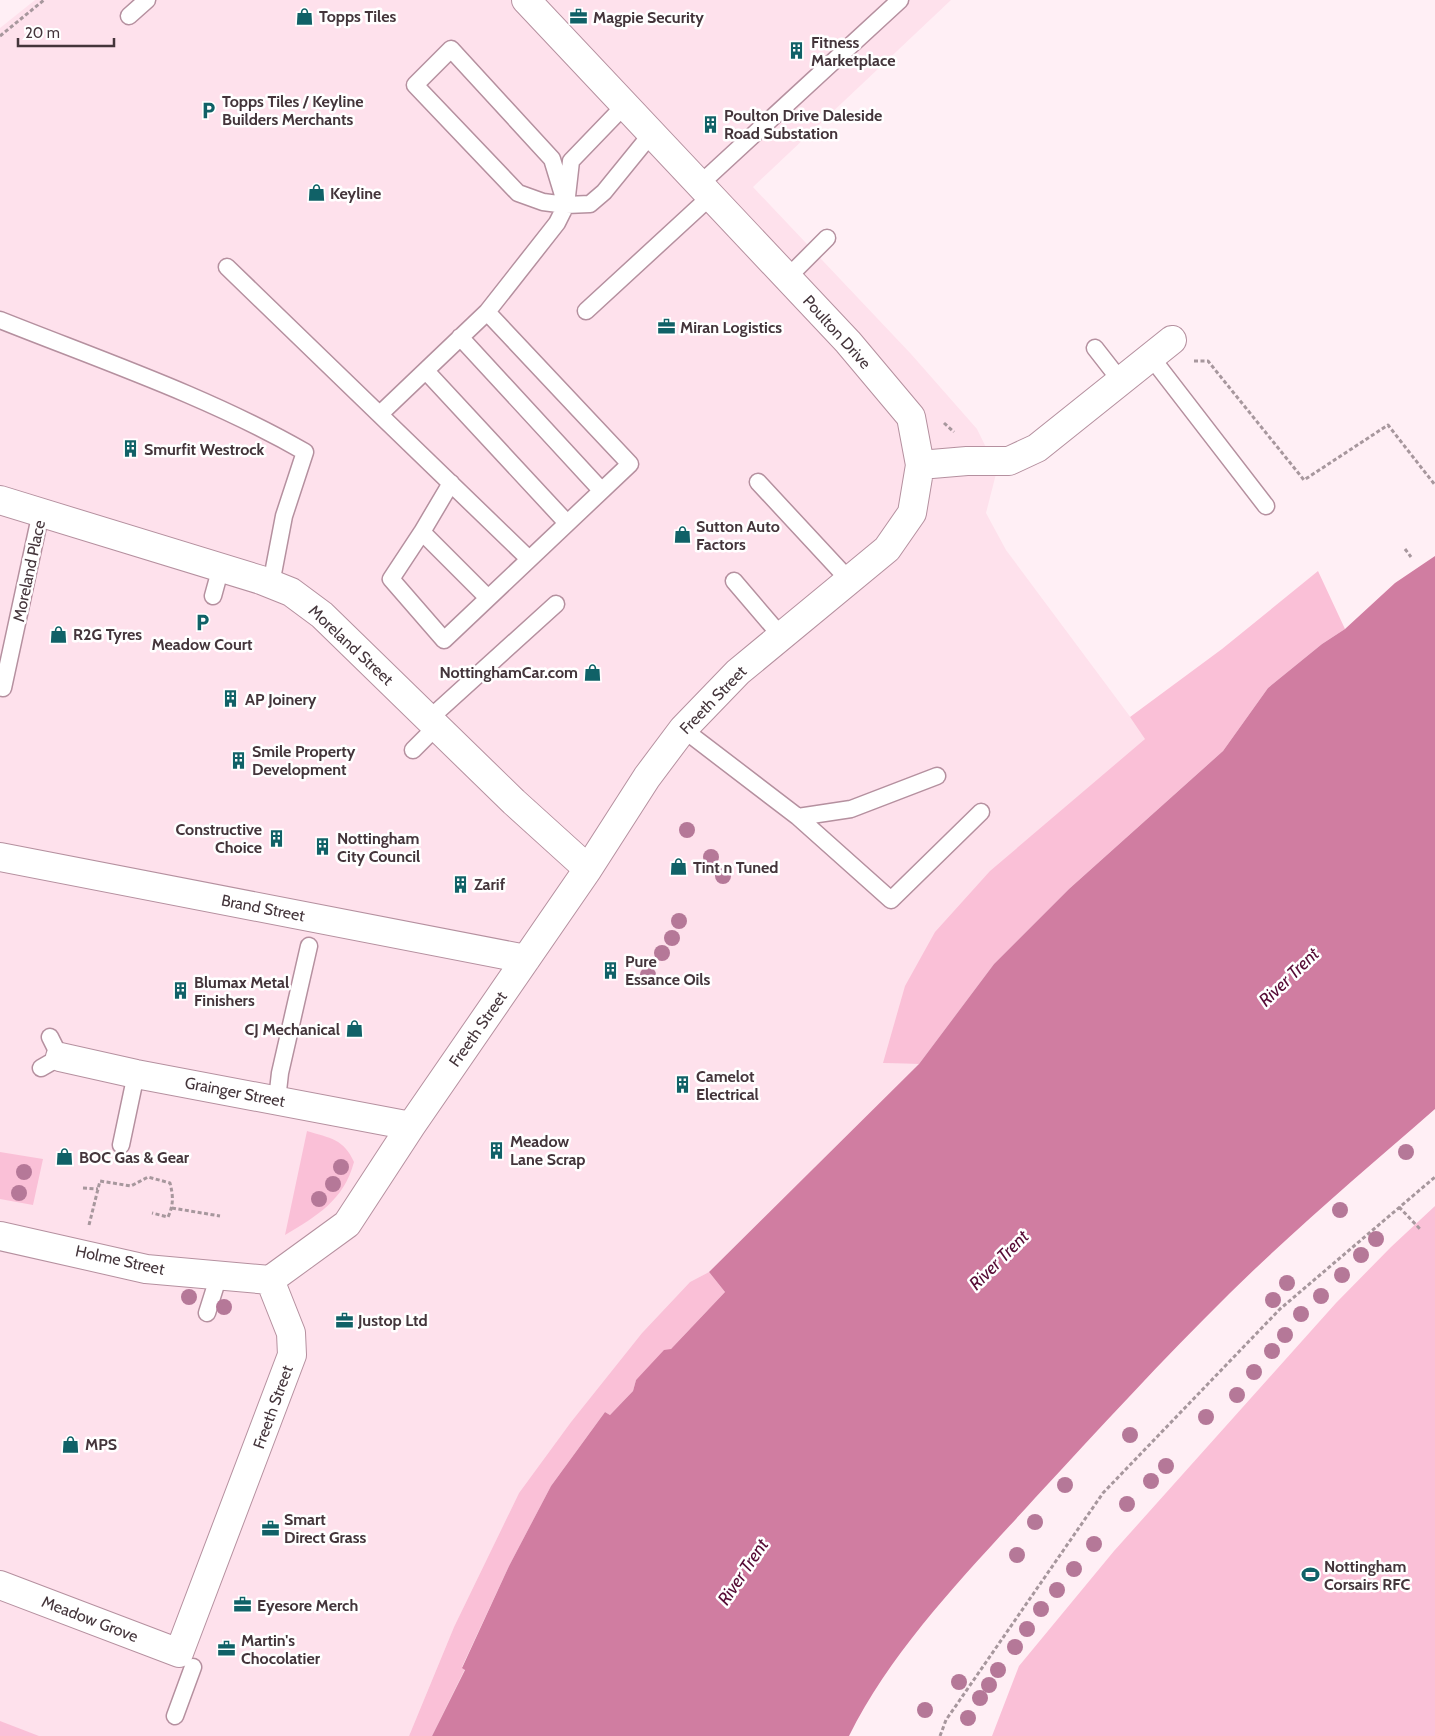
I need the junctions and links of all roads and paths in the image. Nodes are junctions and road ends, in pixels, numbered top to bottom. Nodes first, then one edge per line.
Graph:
1 (44, 0) edge
2 (147, 0) edge
3 (526, 0) edge
4 (900, 0) edge
5 (129, 16) dead end
6 (0, 36) edge
7 (624, 106) junction
8 (647, 139) junction
9 (705, 190) junction
10 (566, 205) junction
11 (827, 238) dead end
12 (227, 267) dead end
13 (787, 278) junction
14 (586, 311) dead end
15 (487, 312) junction
16 (0, 320) edge
17 (460, 337) junction
18 (1168, 344) junction
19 (1095, 348) dead end
20 (426, 371) junction
21 (1120, 380) junction
22 (380, 414) junction
23 (920, 465) junction
24 (758, 482) dead end
25 (451, 483) junction
26 (1435, 485) edge
27 (601, 490) junction
28 (0, 500) edge
29 (1266, 506) dead end
30 (41, 512) junction
31 (567, 522) junction
32 (422, 532) junction
33 (1405, 549) dead end
34 (1411, 557) dead end
35 (529, 559) junction
36 (221, 567) junction
37 (849, 580) junction
38 (734, 581) dead end
39 (271, 584) junction
40 (213, 596) dead end
41 (488, 598) junction
42 (556, 604) dead end
43 (781, 636) junction
44 (2, 696) edge
45 (433, 723) junction
46 (683, 729) junction
47 (413, 750) dead end
48 (937, 776) dead end
49 (981, 812) dead end
50 (798, 817) junction
51 (0, 857) edge
52 (588, 869) junction
53 (309, 946) dead end
54 (526, 959) junction
55 (50, 1054) dead end
56 (136, 1074) junction
57 (277, 1100) junction
58 (411, 1126) junction
59 (121, 1146) dead end
60 (1435, 1177) edge
61 (83, 1188) dead end
62 (98, 1189) junction
63 (1399, 1206) junction
64 (172, 1208) junction
65 (152, 1213) dead end
66 (220, 1216) dead end
67 (89, 1225) dead end
68 (1421, 1230) dead end
69 (0, 1236) edge
70 (219, 1275) junction
71 (270, 1280) junction
72 (207, 1313) dead end
73 (0, 1585) edge
74 (186, 1660) junction
75 (175, 1716) dead end
76 (940, 1736) edge

1 - 6 path
2 - 5 lane
3 - 7 street, Poulton Drive
4 - 9 lane
7 - 8 street, Poulton Drive
7 - 10 lane
8 - 9 street, Poulton Drive
8 - 10 lane
9 - 13 street, Poulton Drive
9 - 14 lane
10 - 10 lane
10 - 15 lane
11 - 13 lane
12 - 22 lane
13 - 23 street, Poulton Drive
15 - 17 lane
15 - 27 lane
16 - 39 lane
17 - 20 lane
17 - 27 lane
18 - 21 street
18 - 26 path
18 - 29 lane
19 - 21 lane
20 - 22 lane
20 - 31 lane
21 - 23 street
22 - 25 lane
23 - 37 street, Freeth Street
24 - 37 lane
25 - 32 lane
25 - 35 lane
27 - 31 lane
28 - 30 street, Moreland Street
30 - 36 street, Moreland Street
30 - 44 lane, Moreland Place
31 - 35 lane
32 - 41 lane
32 - 41 lane
33 - 34 path
35 - 41 lane
36 - 39 street, Moreland Street
36 - 40 lane
37 - 43 street, Freeth Street
38 - 43 lane
39 - 45 street, Moreland Street
42 - 45 lane
43 - 46 street, Freeth Street
45 - 47 lane
45 - 52 street, Moreland Street
46 - 50 lane
46 - 52 street, Freeth Street
48 - 50 lane
49 - 50 lane
51 - 54 street, Brand Street
52 - 54 street, Freeth Street
53 - 57 lane
54 - 58 street, Freeth Street
55 - 56 street, Grainger Street
56 - 57 street, Grainger Street
56 - 59 lane
57 - 58 street, Grainger Street
58 - 71 street, Freeth Street
60 - 63 path
61 - 62 path
62 - 64 path
62 - 67 path
63 - 68 path
63 - 76 path
64 - 65 path
64 - 66 path
69 - 70 street, Holme Street
70 - 71 street, Holme Street
70 - 72 lane
71 - 74 street, Freeth Street
73 - 74 street, Meadow Grove
74 - 75 lane

